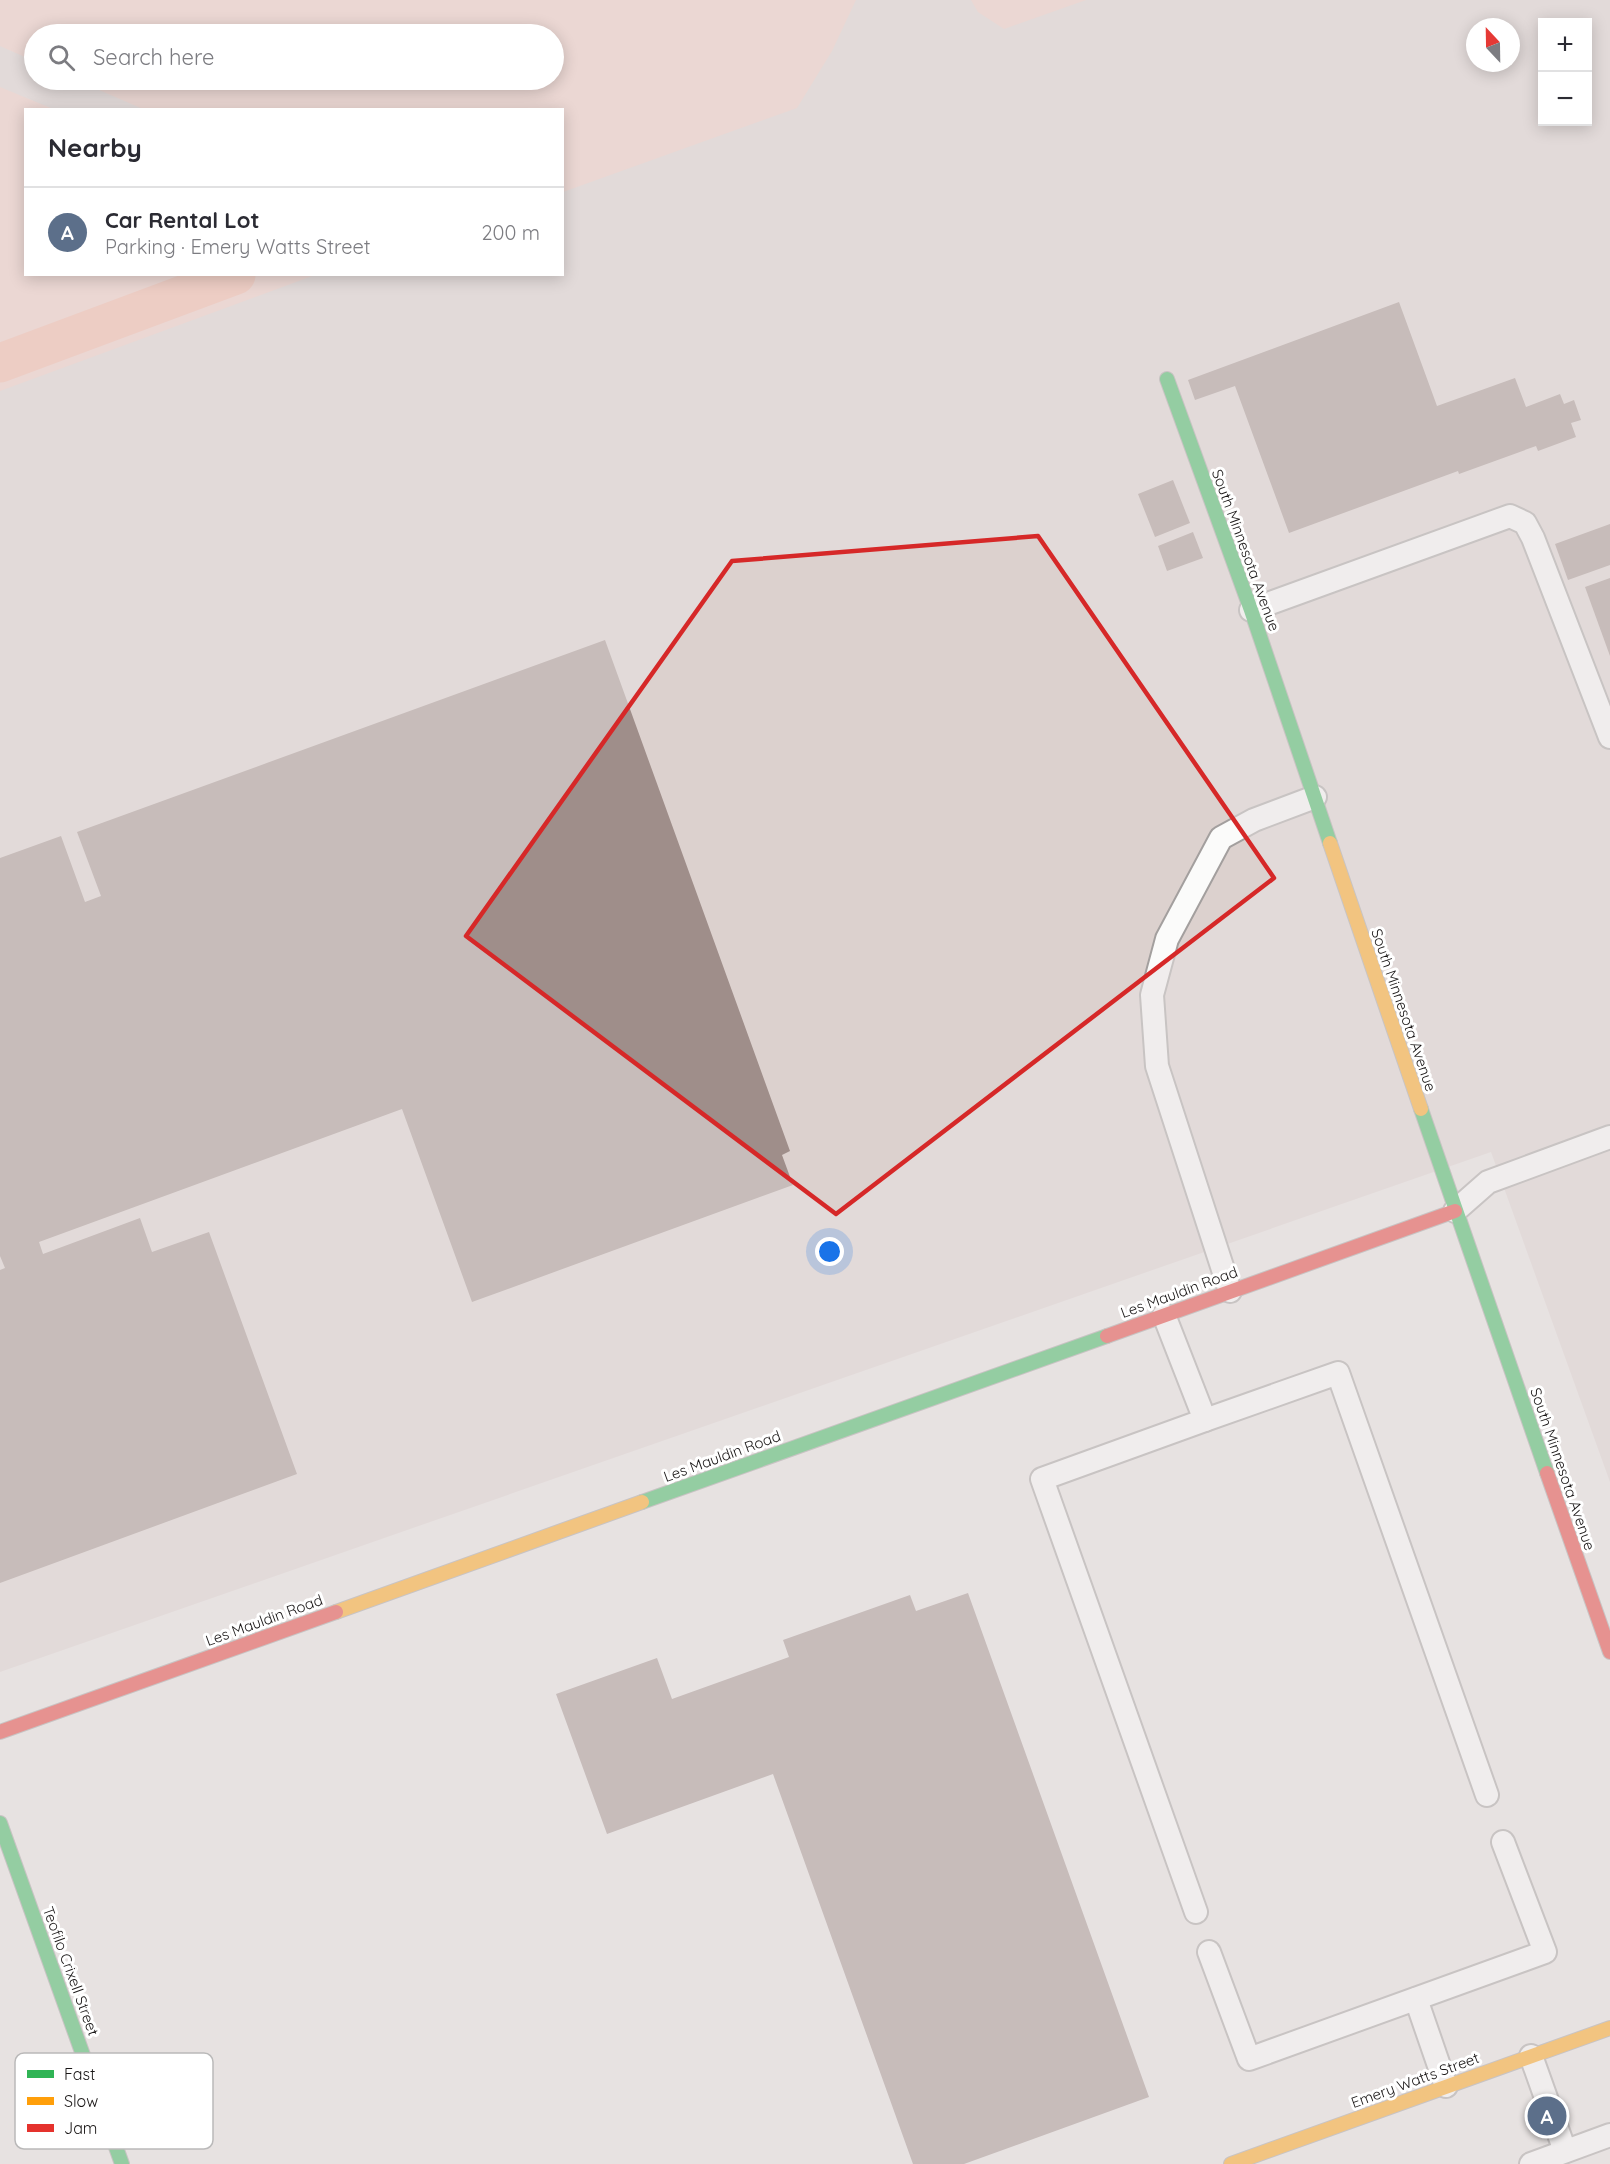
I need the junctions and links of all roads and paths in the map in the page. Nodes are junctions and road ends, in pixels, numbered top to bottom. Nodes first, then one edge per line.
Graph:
1 (1167, 380) dead end
2 (1251, 610) junction
3 (1610, 737) edge
4 (1315, 797) junction
5 (1610, 1137) edge
6 (1455, 1211) junction
7 (1230, 1291) junction
8 (1164, 1315) junction
9 (1205, 1420) junction
10 (1610, 1652) edge
11 (0, 1732) edge
12 (1487, 1795) dead end
13 (0, 1824) edge
14 (1503, 1842) dead end
15 (1196, 1912) dead end
16 (1209, 1952) dead end
17 (1416, 1999) junction
18 (1610, 2028) edge
19 (82, 2053) edge
20 (1531, 2056) junction
21 (1446, 2086) junction
22 (1610, 2135) edge
23 (117, 2149) edge
24 (1565, 2151) junction
25 (122, 2164) edge
26 (1231, 2164) edge
27 (1531, 2164) edge

1 - 2 street, South Minnesota Avenue
2 - 3 lane
2 - 4 street, South Minnesota Avenue
4 - 6 street, South Minnesota Avenue
4 - 7 lane
5 - 6 lane
6 - 7 street, Les Mauldin Road
6 - 10 street, South Minnesota Avenue
7 - 8 street, Les Mauldin Road
8 - 9 lane
8 - 11 street, Les Mauldin Road
9 - 12 lane
9 - 15 lane
13 - 19 street, Teofilo Crixell Street
14 - 17 lane
16 - 17 lane
17 - 21 lane
18 - 20 street, Emery Watts Street
20 - 21 street, Emery Watts Street
20 - 24 lane
21 - 26 street, Emery Watts Street
22 - 24 lane
23 - 25 street, Teofilo Crixell Street
24 - 27 lane

